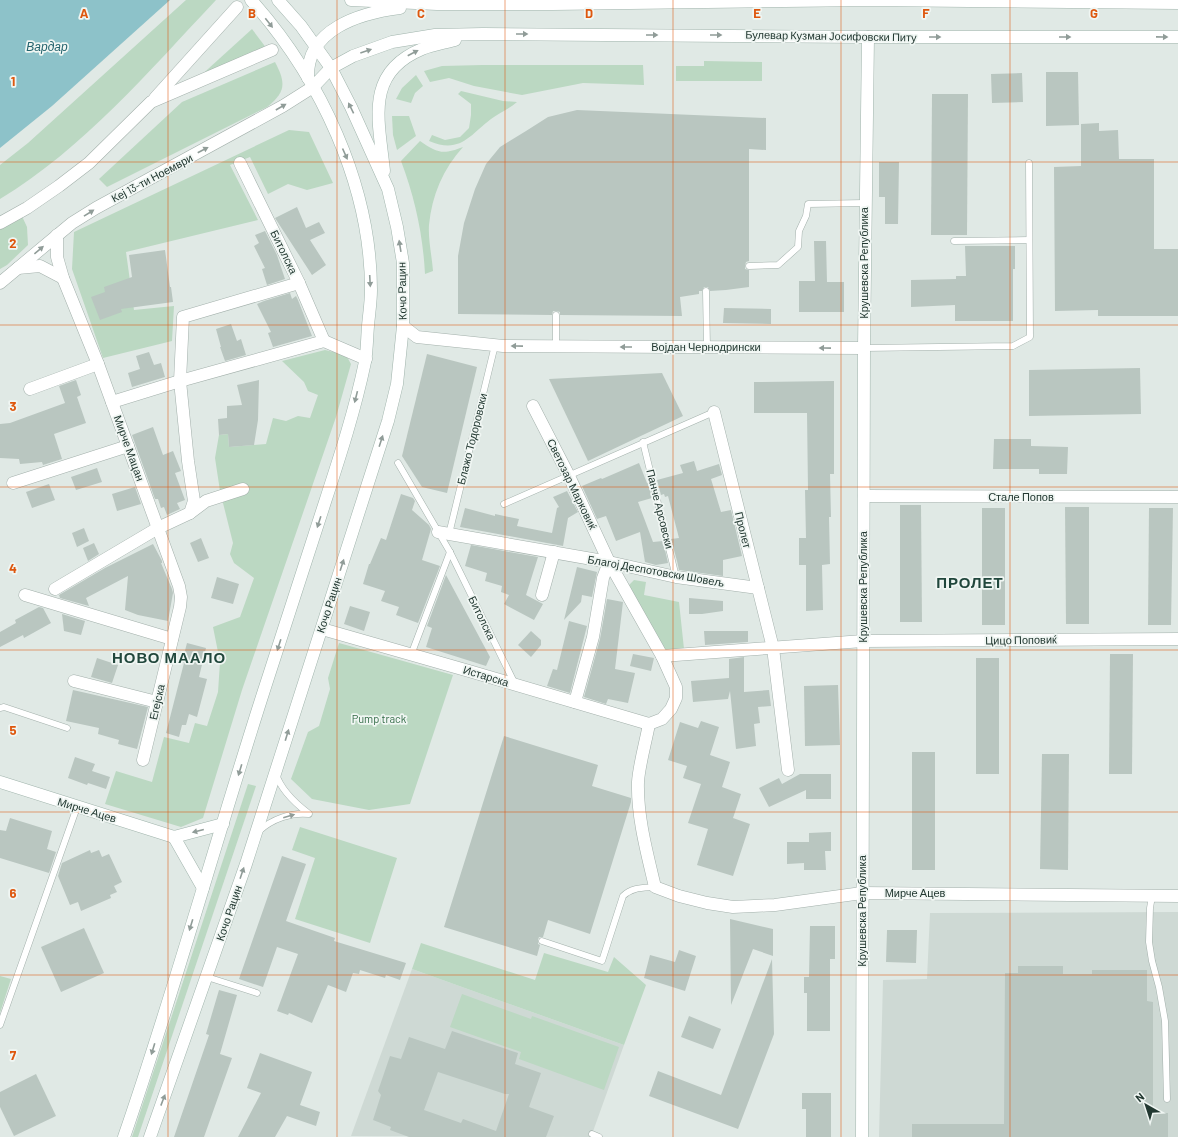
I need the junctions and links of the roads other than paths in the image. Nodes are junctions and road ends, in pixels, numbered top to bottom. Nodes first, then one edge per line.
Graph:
1 (278, 0) edge
2 (350, 0) edge
3 (871, 0) edge
4 (777, 1) edge
5 (810, 1) edge
6 (556, 2) edge
7 (253, 3) edge
8 (1178, 3) edge
9 (437, 4) junction
10 (237, 6) dead end
11 (483, 34) junction
12 (868, 37) junction
13 (1178, 38) edge
14 (283, 40) junction
15 (272, 50) dead end
16 (313, 52) junction
17 (331, 68) junction
18 (311, 83) junction
19 (152, 102) junction
20 (240, 163) dead end
21 (1029, 163) dead end
22 (385, 181) junction
23 (864, 203) junction
24 (0, 223) edge
25 (57, 235) junction
26 (1029, 240) junction
27 (954, 241) dead end
28 (749, 266) dead end
29 (18, 268) junction
30 (63, 278) junction
31 (0, 283) edge
32 (299, 283) junction
33 (706, 291) dead end
34 (556, 315) dead end
35 (403, 326) junction
36 (324, 342) junction
37 (495, 345) junction
38 (556, 347) junction
39 (707, 348) junction
40 (864, 348) junction
41 (366, 360) junction
42 (98, 364) junction
43 (180, 381) junction
44 (30, 389) dead end
45 (112, 402) junction
46 (533, 406) dead end
47 (714, 412) joint
48 (643, 442) junction
49 (128, 446) junction
50 (398, 463) dead end
51 (568, 476) junction
52 (13, 483) dead end
53 (243, 489) dead end
54 (864, 496) junction
55 (1178, 497) edge
56 (504, 504) dead end
57 (190, 512) junction
58 (158, 528) junction
59 (444, 533) junction
60 (450, 552) junction
61 (554, 552) junction
62 (609, 562) junction
63 (676, 577) junction
64 (758, 588) junction
65 (55, 589) dead end
66 (25, 595) dead end
67 (542, 595) dead end
68 (176, 621) joint
69 (322, 629) junction
70 (172, 639) junction
71 (1178, 639) edge
72 (863, 641) junction
73 (773, 648) junction
74 (411, 654) junction
75 (662, 656) junction
76 (74, 682) dead end
77 (515, 684) junction
78 (157, 702) junction
79 (574, 702) junction
80 (0, 708) edge
81 (649, 724) junction
82 (66, 728) dead end
83 (143, 760) dead end
84 (788, 770) dead end
85 (276, 772) junction
86 (0, 782) edge
87 (77, 807) junction
88 (223, 824) junction
89 (255, 835) junction
90 (174, 837) junction
91 (655, 887) junction
92 (203, 888) junction
93 (862, 893) junction
94 (1152, 896) junction
95 (1178, 896) edge
96 (542, 941) dead end
97 (207, 976) junction
98 (257, 993) dead end
99 (0, 1025) edge
100 (1167, 1099) dead end
101 (592, 1134) dead end
102 (124, 1137) edge
103 (150, 1137) edge
104 (599, 1137) edge
105 (862, 1137) edge

1 - 16 street, Кочо Рацин
2 - 9 street
3 - 5 street
3 - 8 street
4 - 5 street
4 - 6 street
6 - 9 street
7 -> 14 street
9 - 16 street
10 - 19 street
11 -> 12 street, Булевар Кузман Јосифовски Питу
17 -> 11 street, Булевар Кузман Јосифовски Питу
22 -> 11 street, Булевар Кузман Јосифовски Питу
12 -> 13 street, Булевар Кузман Јосифовски Питу
12 - 23 street, Крушевска Република
14 - 16 street
14 - 18 street
15 - 19 street
16 - 17 street, Кочо Рацин
16 - 18 street
17 - 18 street, Кеј 13-ти Ноември
22 -> 17 street, Кочо Рацин
25 -> 18 street, Кеј 13-ти Ноември
18 -> 41 street
19 - 24 street
20 - 32 street, Битолска
21 - 26 lane
35 -> 22 street, Кочо Рацин
23 - 28 lane
23 - 40 street, Крушевска Република
29 -> 25 street, Кеј 13-ти Ноември
25 - 30 street, Мирче Мацан
26 - 27 lane
26 - 40 lane, Војдан Чернодрински
29 - 30 street
29 - 31 street, Кеј 13-ти Ноември
30 - 42 street, Мирче Мацан
32 - 36 street, Битолска
32 - 43 street
33 - 39 lane
34 - 38 lane
35 - 37 street, Војдан Чернодрински
69 -> 35 street, Кочо Рацин
36 - 41 street
36 - 43 street
38 -> 37 street, Војдан Чернодрински
37 - 59 lane, Блажо Тодоровски
39 -> 38 street, Војдан Чернодрински
40 -> 39 street, Војдан Чернодрински
40 - 54 street, Крушевска Република
41 -> 88 street
42 - 44 street
42 - 45 street, Мирче Мацан
43 - 45 street
43 - 57 street
45 - 49 street, Мирче Мацан
46 - 51 street, Светозар Марковиќ
47 - 48 lane
47 - 64 street, Пролет
48 - 51 lane
48 - 63 lane, Панче Арсовски
49 - 52 street
49 - 58 street, Мирче Мацан
50 - 59 lane, Битолска
51 - 56 lane
51 - 62 street, Светозар Марковиќ
53 - 57 street
54 - 55 street, Стале Попов
54 - 72 street, Крушевска Република
57 - 58 street
58 - 65 street
58 - 68 street, Мирче Мацан
59 - 60 lane, Битолска
59 - 61 street, Благој Деспотовски Шовељ
60 - 74 lane
60 - 77 lane, Битолска
61 - 62 street, Благој Деспотовски Шовељ
61 - 67 street
62 - 63 street, Благој Деспотовски Шовељ
62 - 75 street, Светозар Марковиќ
62 - 79 street
63 - 64 street, Благој Деспотовски Шовељ
64 - 73 street, Пролет
66 - 70 street
68 - 70 street, Егејска
69 - 74 street, Истарска
85 -> 69 street, Кочо Рацин
70 - 78 street, Егејска
71 - 72 street, Цицо Поповиќ
72 - 73 street
72 - 93 street, Крушевска Република
73 - 75 street
73 - 84 street, Пролет
74 - 77 street, Истарска
75 - 81 street
76 - 78 street
77 - 79 street, Истарска
78 - 83 street, Егејска
79 - 81 street, Истарска
80 - 82 lane
81 - 91 street
85 - 89 street, Кочо Рацин
89 -> 85 lane
86 - 87 street, Мирче Ацев
87 - 90 street, Мирче Ацев
87 - 99 lane
88 -> 90 street
88 - 92 street
97 -> 89 street, Кочо Рацин
90 - 92 street
91 - 93 street, Мирче Ацев
91 - 96 lane, Мирче Ацев
92 -> 102 street
93 - 94 street, Мирче Ацев
93 - 105 street, Крушевска Република
94 - 95 street, Мирче Ацев
94 - 100 lane
97 - 98 lane
103 -> 97 street, Кочо Рацин
101 - 104 lane

